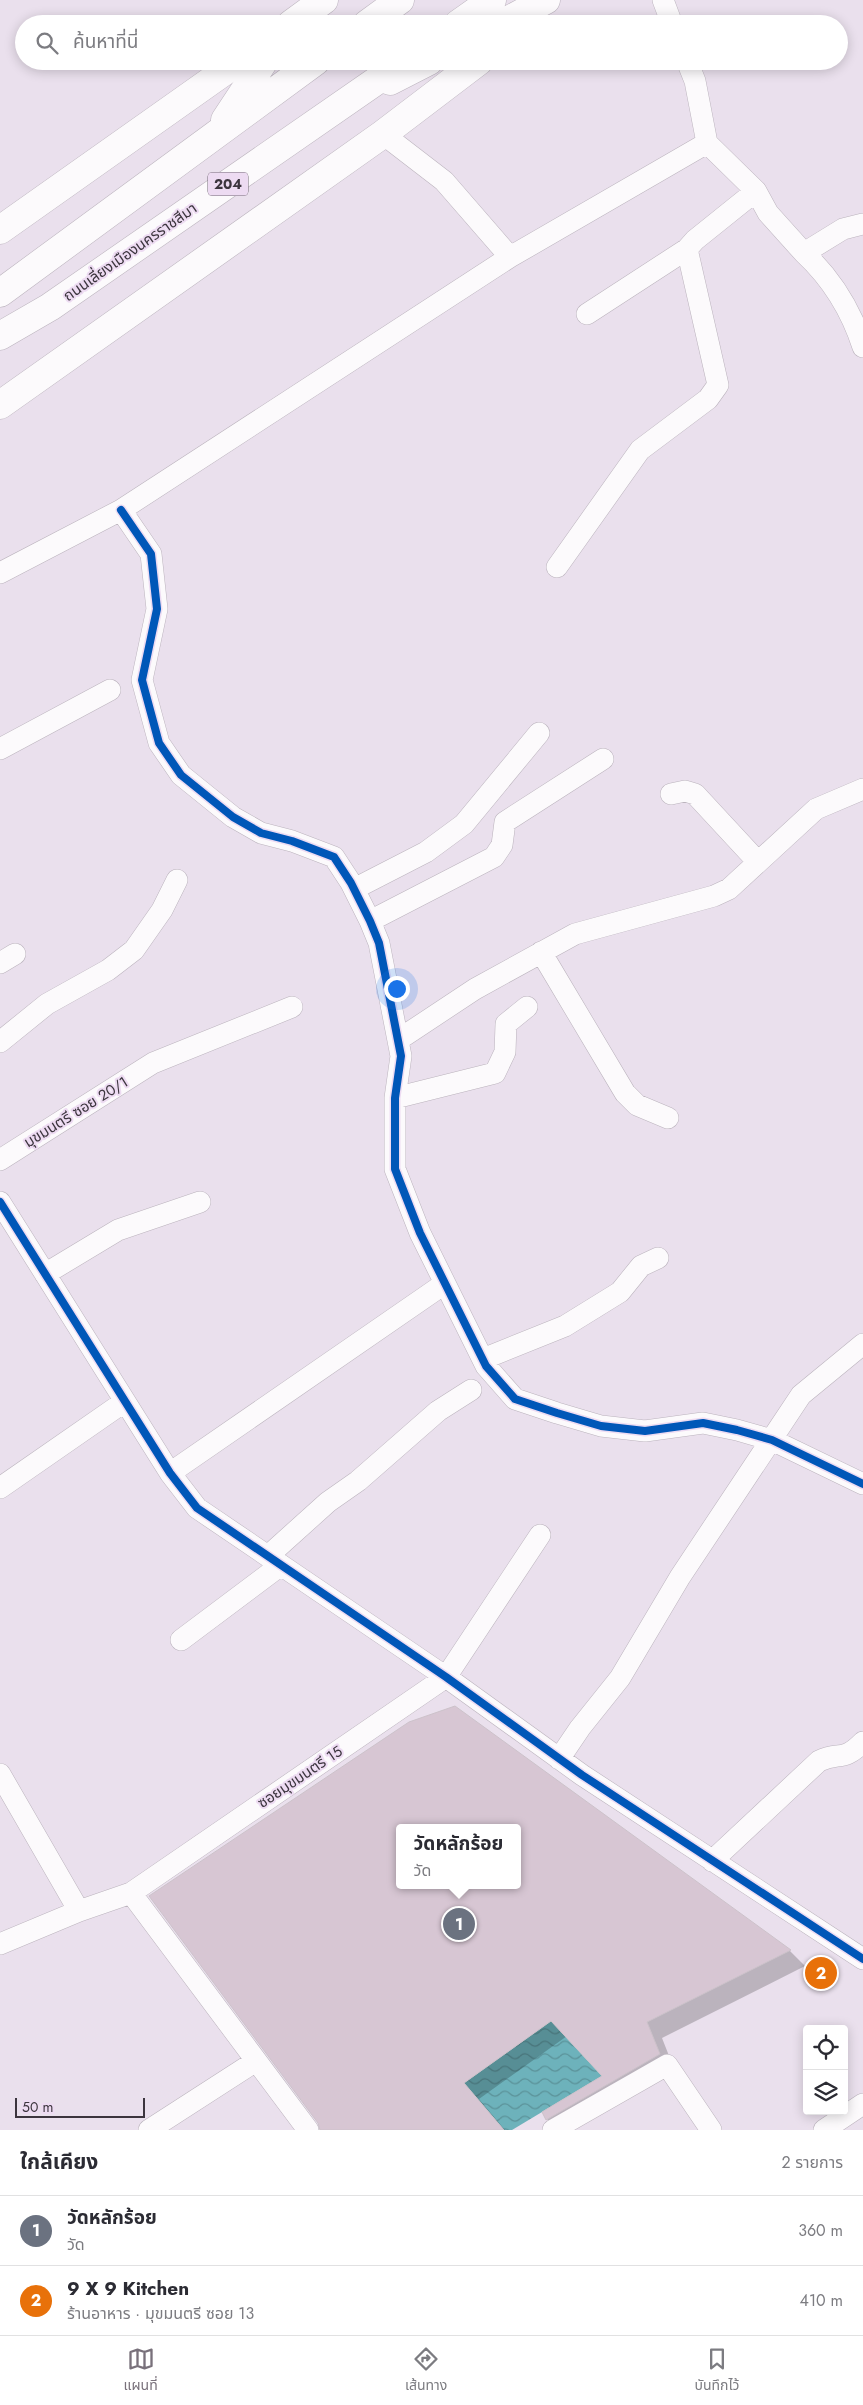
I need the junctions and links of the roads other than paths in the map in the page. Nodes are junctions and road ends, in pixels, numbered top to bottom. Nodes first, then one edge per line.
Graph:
1 (324, 0) edge
2 (400, 0) edge
3 (492, 0) edge
4 (546, 0) edge
5 (559, 0) edge
6 (663, 0) edge
7 (303, 15) edge
8 (379, 15) edge
9 (471, 15) edge
10 (518, 15) edge
11 (540, 15) edge
12 (669, 15) edge
13 (226, 70) edge
14 (258, 70) edge
15 (304, 70) edge
16 (392, 70) edge
17 (412, 70) edge
18 (466, 70) edge
19 (691, 70) edge
20 (336, 110) junction
21 (383, 134) junction
22 (215, 136) junction
23 (707, 142) junction
24 (756, 191) junction
25 (863, 224) edge
26 (0, 230) edge
27 (688, 250) junction
28 (804, 253) junction
29 (510, 257) junction
30 (28, 274) junction
31 (0, 287) edge
32 (0, 293) edge
33 (50, 307) junction
34 (587, 314) dead end
35 (0, 336) edge
36 (863, 347) edge
37 (0, 357) edge
38 (0, 404) edge
39 (121, 510) junction
40 (557, 567) dead end
41 (0, 573) edge
42 (110, 690) dead end
43 (539, 733) dead end
44 (0, 749) edge
45 (603, 759) dead end
46 (863, 789) edge
47 (671, 794) dead end
48 (758, 862) junction
49 (177, 880) dead end
50 (354, 889) junction
51 (370, 921) junction
52 (542, 952) junction
53 (527, 1006) dead end
54 (292, 1007) dead end
55 (398, 1040) junction
56 (0, 1042) edge
57 (396, 1098) junction
58 (668, 1118) dead end
59 (0, 1160) edge
60 (0, 1202) edge
61 (200, 1202) dead end
62 (658, 1258) dead end
63 (45, 1274) junction
64 (444, 1284) junction
65 (863, 1344) edge
66 (483, 1359) junction
67 (471, 1390) dead end
68 (124, 1402) junction
69 (772, 1440) junction
70 (170, 1473) junction
71 (863, 1484) edge
72 (0, 1488) edge
73 (540, 1535) dead end
74 (275, 1561) junction
75 (181, 1640) dead end
76 (446, 1676) junction
77 (863, 1742) edge
78 (559, 1759) junction
79 (0, 1774) edge
80 (712, 1860) junction
81 (131, 1893) junction
82 (79, 1911) junction
83 (0, 1944) edge
84 (863, 1960) edge
85 (256, 2061) junction
86 (863, 2104) edge
87 (149, 2130) edge
88 (308, 2130) edge
89 (553, 2130) edge
90 (711, 2130) edge
91 (824, 2130) edge

1 - 7 main road
2 - 8 main road
3 - 9 main road
4 - 10 main road
5 - 11 main road
6 - 12 street
13 - 26 main road
14 - 22 main road
15 - 22 main road
16 - 20 main road, ถนนเลี่ยงเมืองนครราชสีมา / 204
17 - 20 main road
18 - 21 main road
19 - 23 street
20 - 33 main road, ถนนเลี่ยงเมืองนครราชสีมา / 204
21 - 29 street
21 - 38 main road
22 - 30 main road
23 - 24 street
23 - 29 street
24 - 27 street
24 - 28 street
25 - 28 street
27 - 34 street
27 - 40 street
28 - 36 street
29 - 39 street
30 - 31 main road
30 - 32 main road
33 - 35 main road, ถนนเลี่ยงเมืองนครราชสีมา / 204
33 - 37 main road
39 - 41 street
39 - 50 street
42 - 44 street
43 - 50 street
45 - 51 street
46 - 48 street
47 - 48 street
48 - 52 street
49 - 56 street
50 - 51 street
51 - 55 street
52 - 55 street
52 - 58 street
53 - 57 street
54 - 59 street, มุขมนตรี ซอย 20/1
55 - 57 street
57 - 64 street
60 - 63 street
61 - 63 street
62 - 66 street
63 - 68 street
64 - 66 street
64 - 70 street
65 - 69 street
66 - 69 street
67 - 74 street
68 - 70 street
68 - 72 street
69 - 71 street
69 - 78 street
70 - 74 street
73 - 76 street, ซอยมุขมนตรี 15
74 - 75 street
74 - 76 street
76 - 78 street
76 - 81 street, ซอยมุขมนตรี 15
77 - 80 street
78 - 80 street
79 - 82 street
80 - 84 street
81 - 82 street, ซอยมุขมนตรี 15
81 - 85 street
82 - 83 street, ซอยมุขมนตรี 15
85 - 87 street
85 - 88 street
86 - 91 street
89 - 90 street

